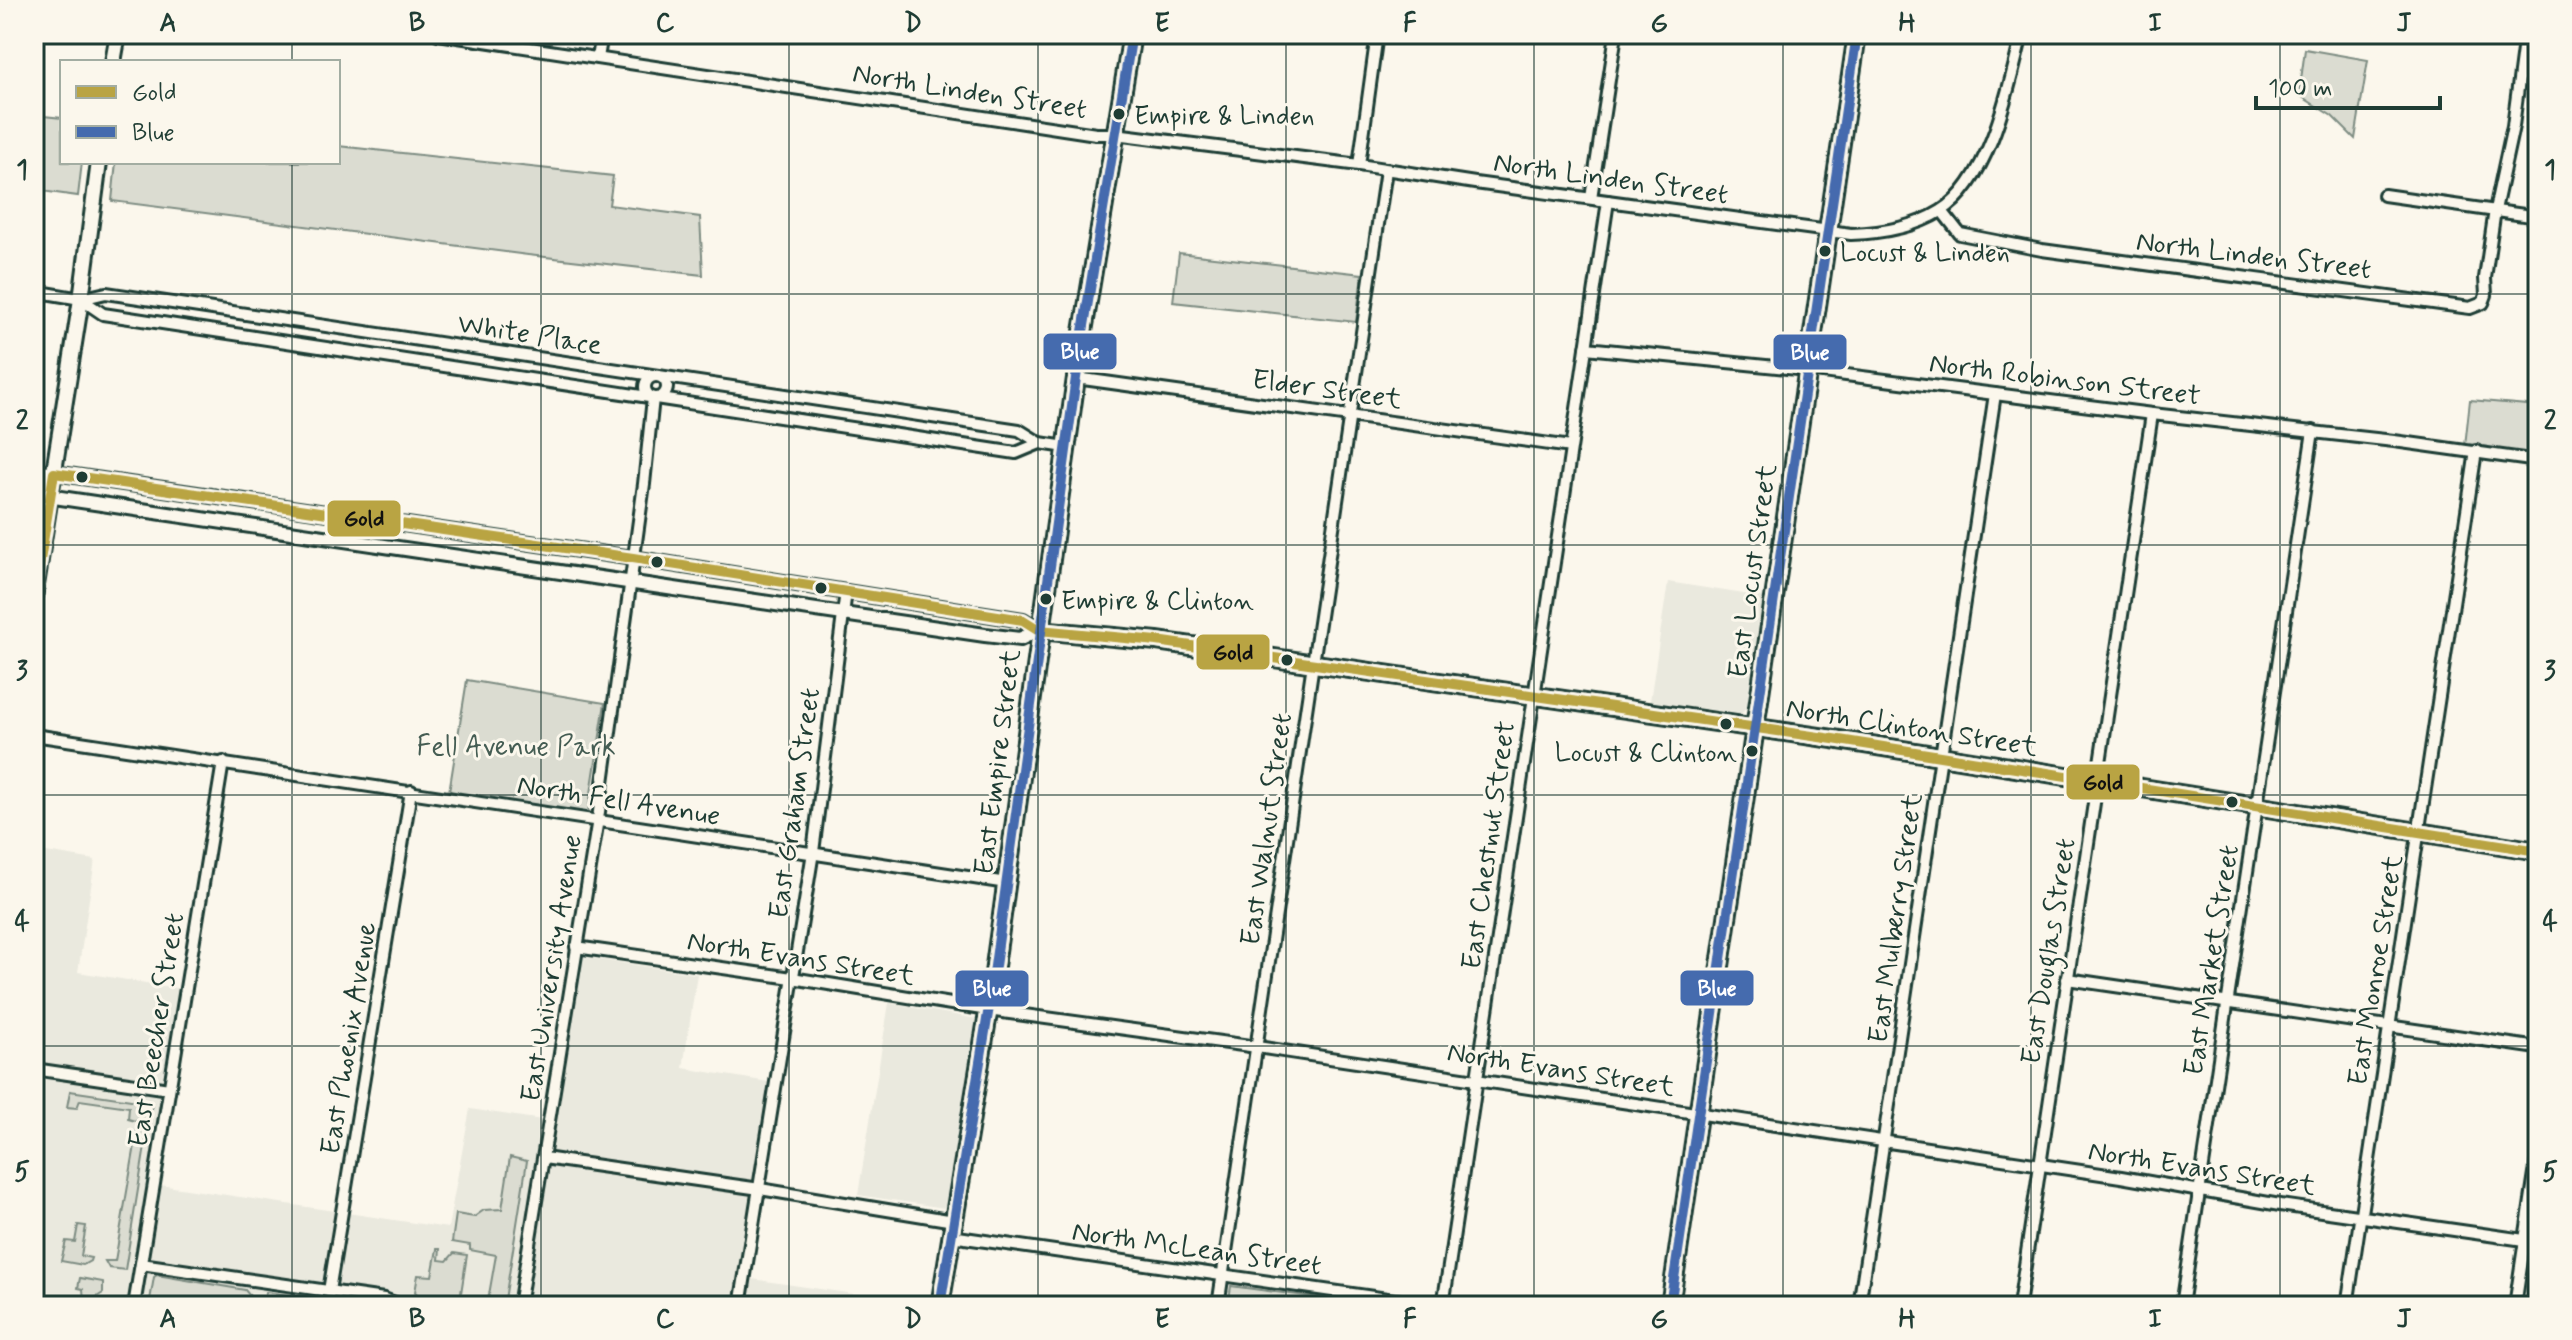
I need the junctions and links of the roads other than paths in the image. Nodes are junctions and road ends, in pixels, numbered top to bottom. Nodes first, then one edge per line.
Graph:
1 (118, 34) edge
2 (438, 34) edge
3 (602, 34) edge
4 (1132, 34) edge
5 (1377, 34) edge
6 (1616, 34) edge
7 (1857, 34) edge
8 (2022, 34) edge
9 (2525, 34) edge
10 (598, 58) junction
11 (113, 60) edge
12 (1115, 134) junction
13 (99, 164) edge
14 (1359, 165) junction
15 (1386, 170) junction
16 (2384, 195) dead end
17 (1591, 198) junction
18 (1608, 201) junction
19 (2495, 210) junction
20 (1942, 211) junction
21 (2538, 217) edge
22 (1828, 231) junction
23 (34, 291) edge
24 (81, 299) junction
25 (337, 328) junction
26 (393, 336) junction
27 (1586, 348) junction
28 (333, 349) junction
29 (390, 358) junction
30 (1807, 370) junction
31 (658, 376) junction
32 (1076, 378) junction
33 (1995, 394) junction
34 (653, 398) junction
35 (852, 405) junction
36 (2152, 414) junction
37 (1351, 416) junction
38 (849, 428) junction
39 (2313, 431) junction
40 (1040, 443) junction
41 (1066, 447) junction
42 (1571, 447) junction
43 (2476, 451) junction
44 (2538, 461) edge
45 (34, 470) edge
46 (54, 473) junction
47 (34, 494) edge
48 (50, 497) junction
49 (263, 504) junction
50 (259, 527) junction
51 (451, 531) junction
52 (448, 556) junction
53 (633, 558) junction
54 (629, 584) junction
55 (846, 591) junction
56 (34, 598) edge
57 (843, 615) junction
58 (1039, 630) junction
59 (1313, 664) junction
60 (1533, 696) junction
61 (1755, 728) junction
62 (34, 735) edge
63 (1942, 756) junction
64 (223, 762) junction
65 (2097, 780) junction
66 (411, 791) junction
67 (2257, 806) junction
68 (598, 819) junction
69 (2419, 832) junction
70 (2538, 851) edge
71 (813, 852) junction
72 (1007, 883) junction
73 (576, 947) junction
74 (792, 978) junction
75 (2067, 979) junction
76 (2227, 1004) junction
77 (988, 1010) junction
78 (2389, 1026) junction
79 (1257, 1047) junction
80 (2538, 1048) edge
81 (34, 1069) edge
82 (1477, 1080) junction
83 (169, 1089) junction
84 (1699, 1113) junction
85 (1885, 1141) junction
86 (2538, 1154) edge
87 (544, 1158) junction
88 (2039, 1166) junction
89 (760, 1189) junction
90 (2199, 1191) junction
91 (2361, 1215) junction
92 (953, 1228) junction
93 (2525, 1240) junction
94 (2538, 1242) edge
95 (141, 1264) junction
96 (1222, 1276) junction
97 (329, 1291) junction
98 (134, 1306) edge
99 (403, 1306) edge
100 (519, 1306) edge
101 (740, 1306) edge
102 (940, 1306) edge
103 (1218, 1306) edge
104 (1436, 1306) edge
105 (1443, 1306) edge
106 (1670, 1306) edge
107 (1859, 1306) edge
108 (2019, 1306) edge
109 (2182, 1306) edge
110 (2347, 1306) edge
111 (2515, 1306) edge

1 - 11 main road
2 - 10 street, North Linden Street
3 - 10 street
4 - 12 main road, East Empire Street
5 - 14 street
6 - 17 street
7 - 22 main road, East Locust Street
8 - 20 street
9 - 19 street
10 - 12 street, North Linden Street
12 - 14 street, North Linden Street
12 - 32 main road, East Empire Street
13 - 24 main road
14 - 15 street, North Linden Street
15 - 17 street, North Linden Street
15 - 37 street, East Walnut Street
16 - 19 street
17 - 18 street, North Linden Street
18 - 22 street, North Linden Street
18 - 27 street, East Chestnut Street
19 - 20 street, North Linden Street
19 - 21 street
20 - 22 street, North Linden Street
22 - 30 main road, East Locust Street
23 - 24 street, White Place
24 - 25 street, White Place
24 - 28 street, White Place
24 - 46 main road
25 - 26 street, White Place
25 - 28 street
26 - 29 street
26 - 31 street, White Place
27 - 30 street, North Robinson Street
27 - 42 street, East Chestnut Street
28 - 29 street, White Place
29 - 34 street, White Place
30 - 33 street, North Robinson Street
30 - 61 main road, East Locust Street
31 - 34 street
31 - 35 street, White Place
32 - 37 street, Elder Street
32 - 41 main road, East Empire Street
33 - 36 street, North Robinson Street
33 - 63 street, East Mulberry Street
34 - 38 street, White Place
34 - 53 street, East University Avenue
35 - 38 street
35 - 40 street, White Place
36 - 39 street, North Robinson Street
36 - 65 street, East Douglas Street
37 - 42 street, Elder Street
37 - 59 street, East Walnut Street
38 - 40 street, White Place
39 - 43 street, North Robinson Street
39 - 67 street, East Market Street
40 - 41 street, White Place
41 - 58 main road, East Empire Street
42 - 60 street, East Chestnut Street
43 - 44 street, North Robinson Street
43 - 69 street, East Monroe Street
45 - 46 street
46 - 48 main road
46 - 49 street
47 - 48 street
48 - 50 street
48 - 56 main road
49 - 50 street
49 - 51 street
50 - 52 street
51 - 52 street
51 - 53 street
52 - 54 street
53 - 54 street, East University Avenue
53 - 55 street
54 - 57 street
54 - 68 street, East University Avenue
55 - 57 street, East Graham Street
55 - 58 street
57 - 58 street
57 - 71 street, East Graham Street
58 - 59 main road, North Clinton Street
58 - 72 main road, East Empire Street
59 - 60 main road, North Clinton Street
59 - 79 street, East Walnut Street
60 - 61 main road, North Clinton Street
60 - 82 street, East Chestnut Street
61 - 63 main road, North Clinton Street
61 - 84 main road, East Locust Street
62 - 64 street, North Fell Avenue
63 - 65 main road, North Clinton Street
63 - 85 street, East Mulberry Street
64 - 66 street, North Fell Avenue
64 - 83 street, East Beecher Street
65 - 67 main road, North Clinton Street
65 - 75 street, East Douglas Street
66 - 68 street, North Fell Avenue
66 - 97 street, East Phoenix Avenue
67 - 69 main road, North Clinton Street
67 - 76 street, East Market Street
68 - 71 street, North Fell Avenue
68 - 73 street, East University Avenue
69 - 70 main road, North Clinton Street
69 - 78 street, East Monroe Street
71 - 72 street, North Fell Avenue
71 - 74 street, East Graham Street
72 - 77 main road, East Empire Street
73 - 74 street, North Evans Street
73 - 87 street, East University Avenue
74 - 77 street, North Evans Street
74 - 89 street, East Graham Street
75 - 76 street
75 - 88 street, East Douglas Street
76 - 78 street
76 - 90 street, East Market Street
77 - 79 street, North Evans Street
77 - 92 main road, East Empire Street
78 - 80 street
78 - 91 street, East Monroe Street
79 - 82 street, North Evans Street
79 - 96 street, East Walnut Street
81 - 83 street
82 - 84 street, North Evans Street
82 - 105 street, East Chestnut Street
83 - 95 street, East Beecher Street
84 - 85 street, North Evans Street
84 - 106 main road, East Locust Street
85 - 88 street, North Evans Street
85 - 107 street, East Mulberry Street
86 - 93 street
87 - 89 street, North McLean Street
87 - 100 street, East University Avenue
88 - 90 street, North Evans Street
88 - 108 street, East Douglas Street
89 - 92 street, North McLean Street
89 - 101 street, East Graham Street
90 - 91 street, North Evans Street
90 - 109 street, East Market Street
91 - 93 street, North Evans Street
91 - 110 street, East Monroe Street
92 - 96 street, North McLean Street
92 - 102 main road, East Empire Street
93 - 94 street, North Evans Street
93 - 111 street
95 - 97 street
95 - 98 street, East Beecher Street
96 - 103 street, East Walnut Street
96 - 104 street, North McLean Street
97 - 99 street

